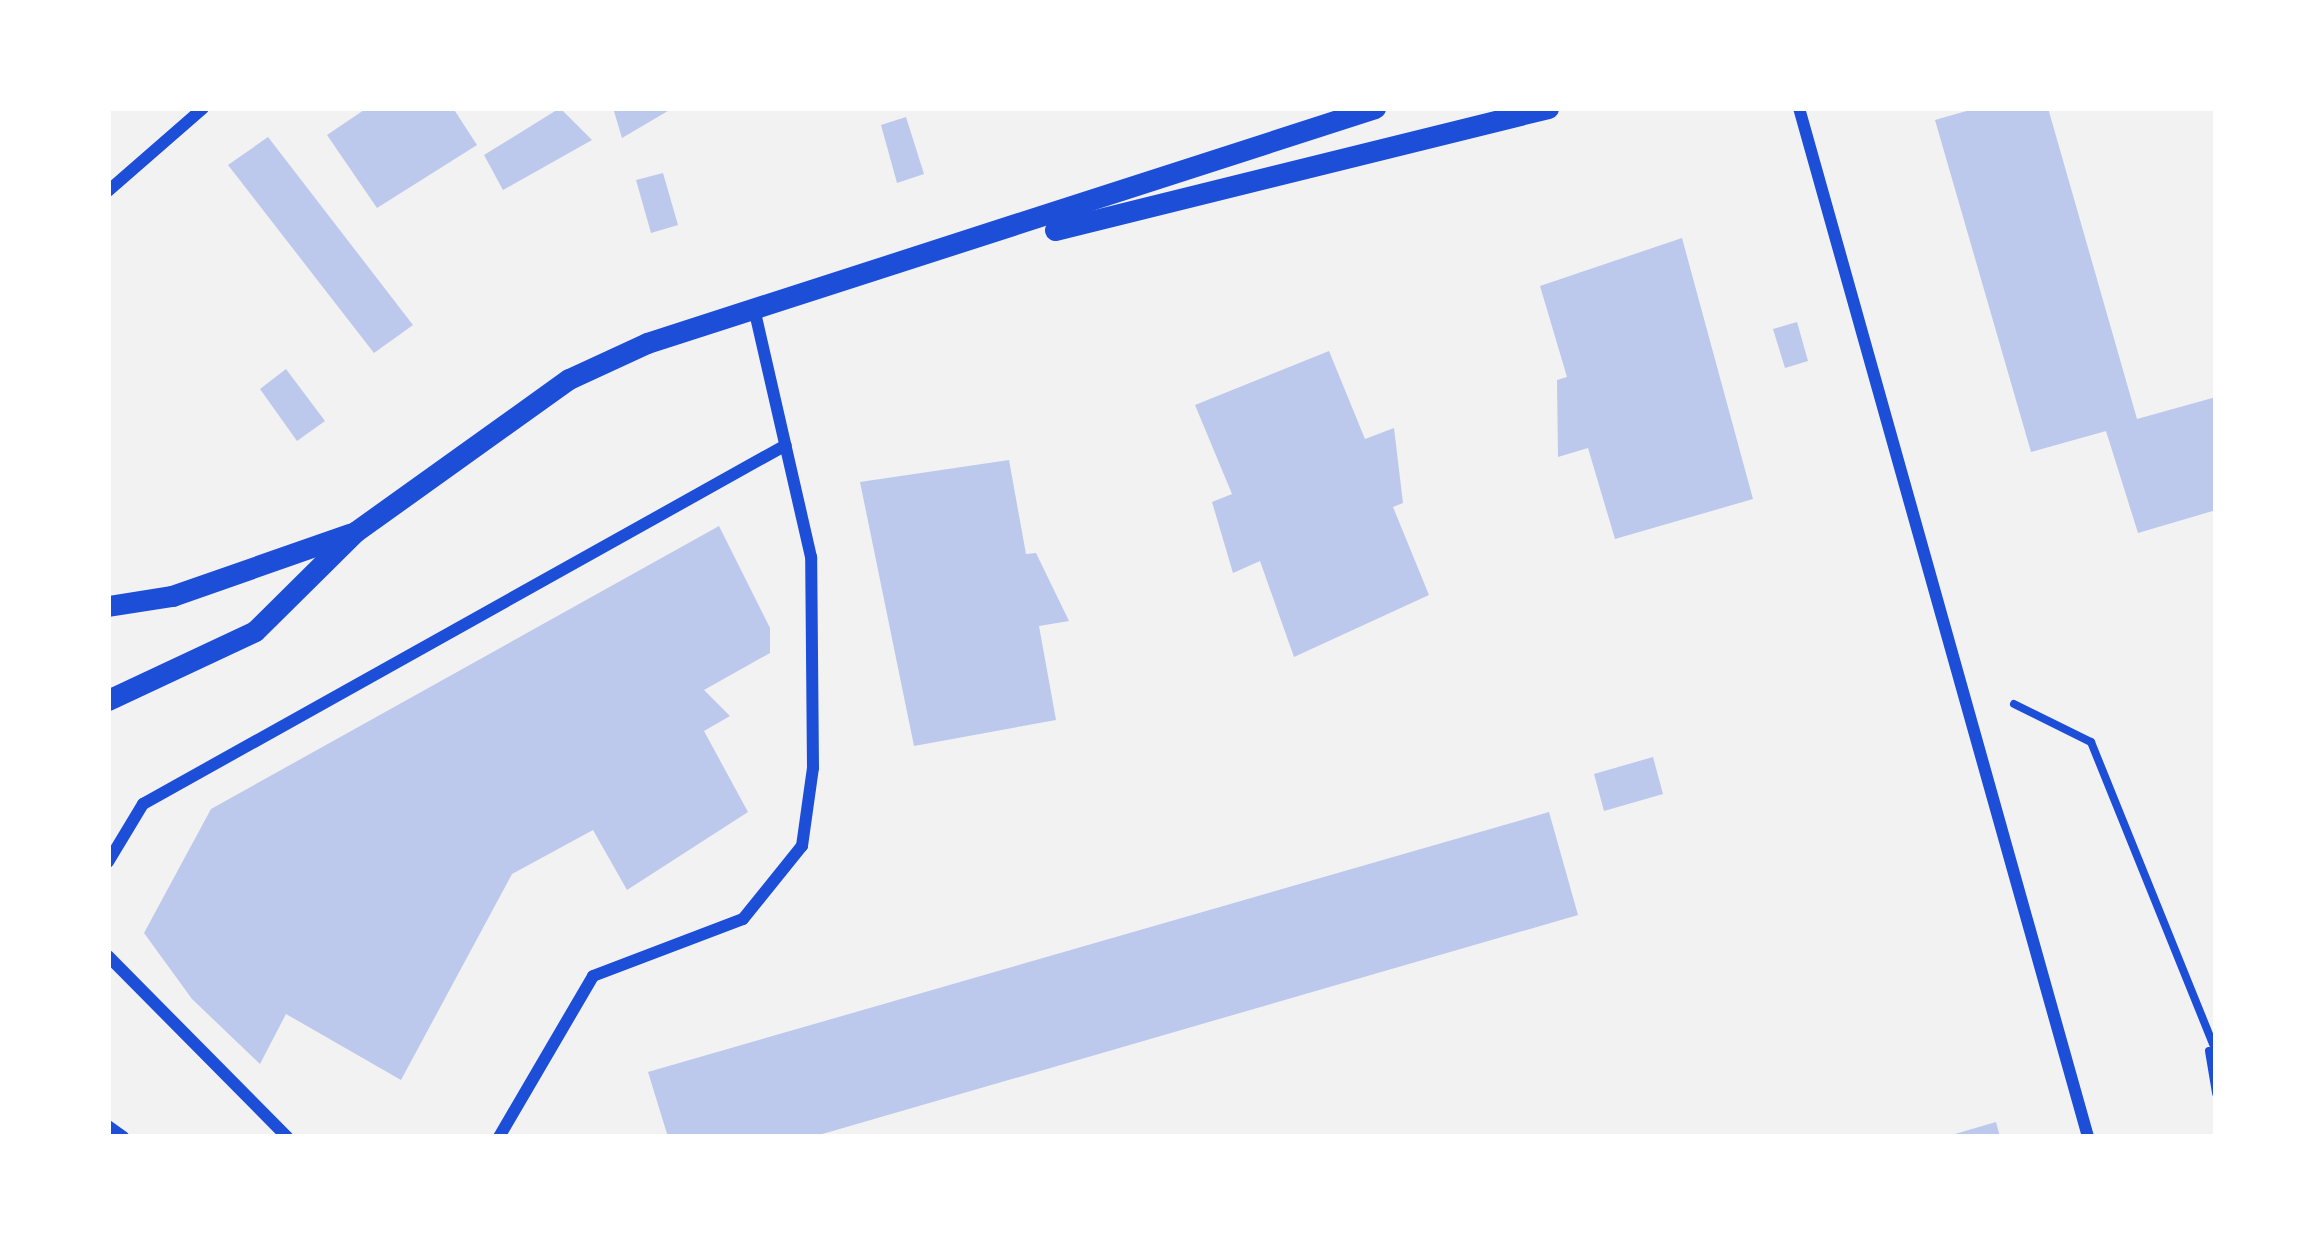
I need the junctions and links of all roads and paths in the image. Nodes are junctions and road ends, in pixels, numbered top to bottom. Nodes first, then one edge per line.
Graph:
1 (202, 108) edge
2 (1375, 108) edge
3 (1548, 108) edge
4 (1799, 108) edge
5 (108, 191) edge
6 (961, 250) junction
7 (755, 313) junction
8 (786, 445) junction
9 (355, 532) junction
10 (108, 606) edge
11 (2009, 684) dead end
12 (108, 700) edge
13 (108, 862) edge
14 (108, 956) edge
15 (2212, 1052) edge
16 (2216, 1093) edge
17 (108, 1126) edge
18 (123, 1137) edge
19 (287, 1137) edge
20 (499, 1137) edge
21 (2088, 1137) edge

1 - 5 street
2 - 6 street
3 - 6 street
4 - 21 street
6 - 7 street
7 - 8 street
7 - 9 street
8 - 13 street
8 - 20 street
9 - 10 street
9 - 12 street
11 - 15 path
14 - 19 street
15 - 16 path
17 - 18 street

